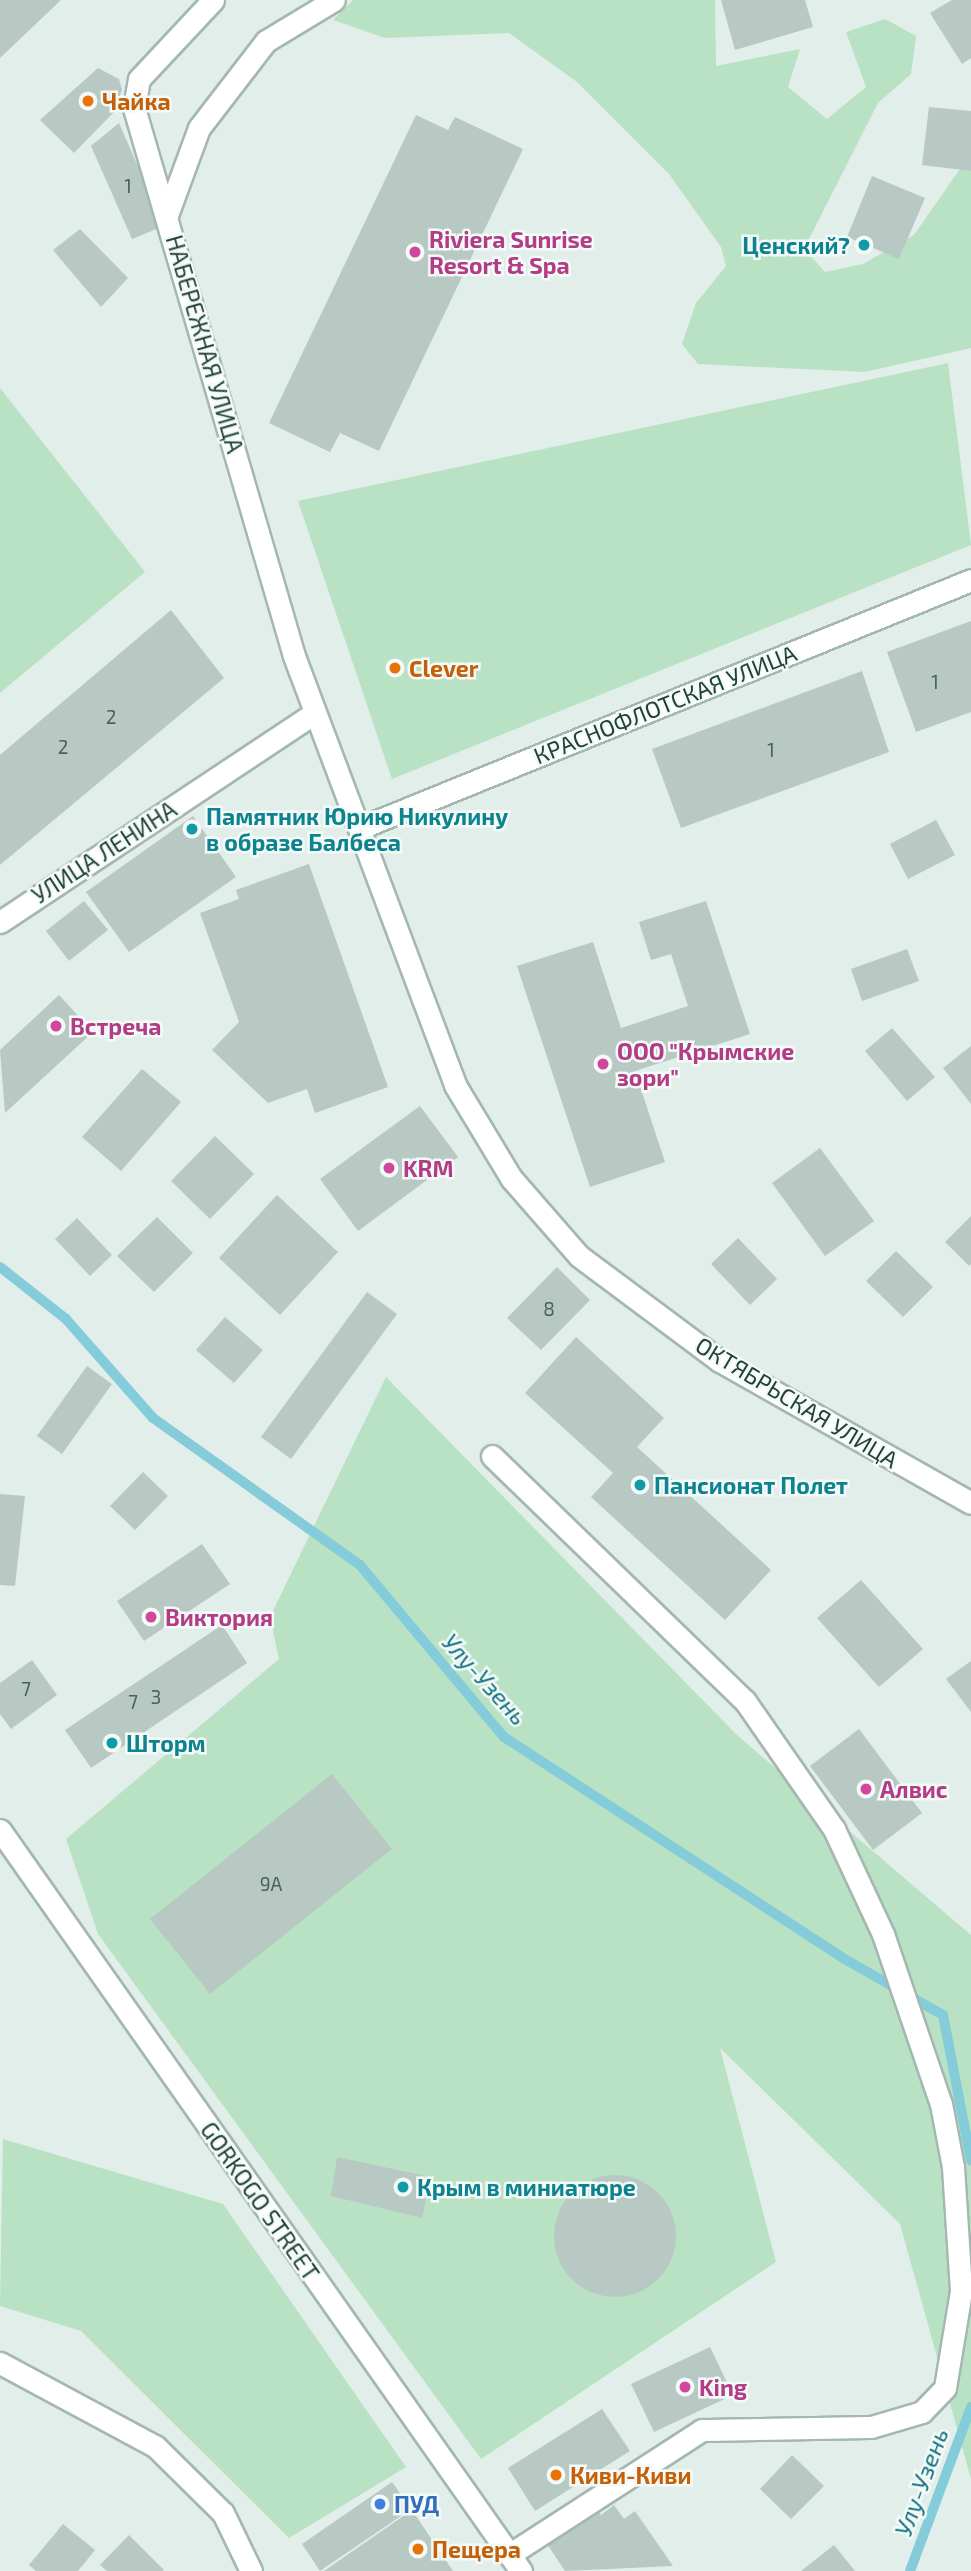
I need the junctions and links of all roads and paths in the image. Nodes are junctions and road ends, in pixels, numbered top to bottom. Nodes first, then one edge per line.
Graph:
1 (213, 0) edge
2 (322, 0) edge
3 (334, 0) edge
4 (308, 17) junction
5 (167, 215) junction
6 (971, 580) edge
7 (314, 713) junction
8 (360, 828) junction
9 (0, 922) edge
10 (492, 1456) dead end
11 (971, 1503) edge
12 (0, 1830) edge
13 (0, 2363) edge
14 (515, 2563) edge
15 (251, 2571) edge

1 - 5 street, НАБЕРЕЖНАЯ УЛИЦА
2 - 4 street
3 - 4 street
4 - 5 street
5 - 7 street, НАБЕРЕЖНАЯ УЛИЦА
6 - 8 street, КРАСНОФЛОТСКАЯ УЛИЦА
7 - 8 street, ОКТЯБРЬСКАЯ УЛИЦА
7 - 9 street, УЛИЦА ЛЕНИНА
8 - 11 street, ОКТЯБРЬСКАЯ УЛИЦА
10 - 14 street
12 - 14 street, GORKOGO STREET
13 - 15 street

